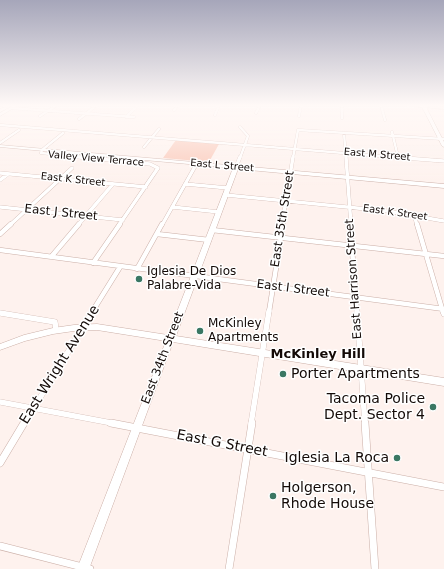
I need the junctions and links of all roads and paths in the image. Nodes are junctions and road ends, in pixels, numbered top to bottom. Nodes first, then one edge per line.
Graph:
1 (17, 132) edge
2 (83, 132) edge
3 (157, 132) edge
4 (244, 132) edge
5 (298, 132) edge
6 (322, 132) edge
7 (392, 132) dead end
8 (63, 133) dead end
9 (344, 133) junction
10 (152, 137) junction
11 (392, 137) junction
12 (442, 139) edge
13 (0, 142) edge
14 (245, 145) junction
15 (0, 146) edge
16 (444, 146) edge
17 (144, 147) dead end
18 (294, 149) junction
19 (42, 150) junction
20 (345, 153) junction
21 (398, 157) junction
22 (444, 160) edge
23 (196, 164) junction
24 (236, 167) junction
25 (72, 168) dead end
26 (0, 172) edge
27 (290, 172) junction
28 (8, 173) junction
29 (347, 177) junction
30 (60, 179) junction
31 (0, 180) edge
32 (113, 184) junction
33 (185, 184) junction
34 (444, 186) edge
35 (146, 187) junction
36 (228, 188) junction
37 (226, 195) junction
38 (286, 201) junction
39 (172, 206) junction
40 (0, 207) edge
41 (349, 207) junction
42 (26, 210) junction
43 (220, 212) junction
44 (414, 215) junction
45 (86, 216) junction
46 (123, 220) junction
47 (444, 221) edge
48 (212, 230) junction
49 (0, 234) edge
50 (157, 234) junction
51 (280, 238) junction
52 (209, 240) junction
53 (351, 246) junction
54 (0, 250) edge
55 (426, 254) junction
56 (444, 256) edge
57 (51, 257) junction
58 (92, 263) junction
59 (120, 267) junction
60 (137, 269) junction
61 (194, 276) junction
62 (273, 287) junction
63 (356, 298) junction
64 (444, 311) edge
65 (2, 313) edge
66 (0, 319) edge
67 (83, 327) junction
68 (56, 330) junction
69 (171, 339) junction
70 (0, 348) edge
71 (262, 353) junction
72 (360, 368) junction
73 (444, 382) edge
74 (0, 402) edge
75 (33, 409) junction
76 (137, 428) junction
77 (247, 449) junction
78 (0, 463) edge
79 (368, 472) junction
80 (444, 487) edge
81 (0, 546) edge
82 (85, 568) edge
83 (229, 569) edge
84 (375, 569) edge

1 - 13 street
2 - 10 street, East M Street
3 - 10 street
4 - 14 street
5 - 18 street, East 35th Street
6 - 9 street, East 35th Street
7 - 11 street
8 - 19 street
9 - 11 street
9 - 20 street, East Harrison Street
10 - 14 street, East M Street
10 - 17 street
11 - 12 street
11 - 21 street
12 - 16 street
14 - 18 street, East M Street
14 - 24 street, East 34th Street
15 - 19 street, East L Street
18 - 20 street, East M Street
18 - 27 street, East 35th Street
19 - 23 street, East L Street
19 - 35 street, Valley View Terrace
20 - 21 street, East M Street
20 - 29 street, East Harrison Street
21 - 22 street, East M Street
23 - 24 street, East L Street
23 - 33 street
24 - 27 street, East L Street
24 - 36 street, East 34th Street
25 - 30 street
26 - 28 street, East K Street
27 - 29 street, East L Street
27 - 38 street, East 35th Street
28 - 30 street, East K Street
28 - 31 street
29 - 34 street, East L Street
29 - 41 street, East Harrison Street
30 - 32 street, East K Street
30 - 42 street
32 - 35 street, East K Street
32 - 45 street
33 - 36 street
33 - 39 street
35 - 46 street
36 - 37 street, East 34th Street
37 - 38 street, East K Street
37 - 43 street, East 34th Street
38 - 41 street, East K Street
38 - 51 street, East 35th Street
39 - 43 street
39 - 50 street
40 - 42 street, East J Street
41 - 44 street, East K Street
41 - 53 street, East Harrison Street
42 - 45 street, East J Street
42 - 49 street
43 - 48 street, East 34th Street
44 - 47 street, East K Street
44 - 55 street
45 - 46 street, East J Street
45 - 57 street
46 - 58 street
48 - 51 street
48 - 52 street, East 34th Street
50 - 52 street
50 - 60 street
51 - 53 street
51 - 62 street, East 35th Street
52 - 61 street, East 34th Street
53 - 55 street
53 - 63 street, East Harrison Street
54 - 57 street, East I Street
55 - 56 street
55 - 64 street
57 - 58 street, East I Street
58 - 59 street, East I Street
59 - 60 street, East I Street
59 - 67 street, East Wright Avenue
60 - 61 street, East I Street
61 - 62 street, East I Street
61 - 69 street, East 34th Street
62 - 63 street, East I Street
62 - 71 street, East 35th Street
63 - 64 street, East I Street
63 - 72 street, East Harrison Street
65 - 66 street
65 - 68 street
67 - 68 street
67 - 69 street
67 - 75 street, East Wright Avenue
68 - 70 street
69 - 71 street
69 - 76 street, East 34th Street
71 - 72 street
71 - 77 street, East 35th Street
72 - 73 street
72 - 79 street, East Harrison Street
74 - 75 street, East G Street
75 - 76 street, East G Street
75 - 78 street, East Wright Avenue
76 - 77 street, East G Street
76 - 82 street, East 34th Street
77 - 79 street, East G Street
77 - 83 street, East 35th Street
79 - 80 street, East G Street
79 - 84 street, East Harrison Street
81 - 82 street

